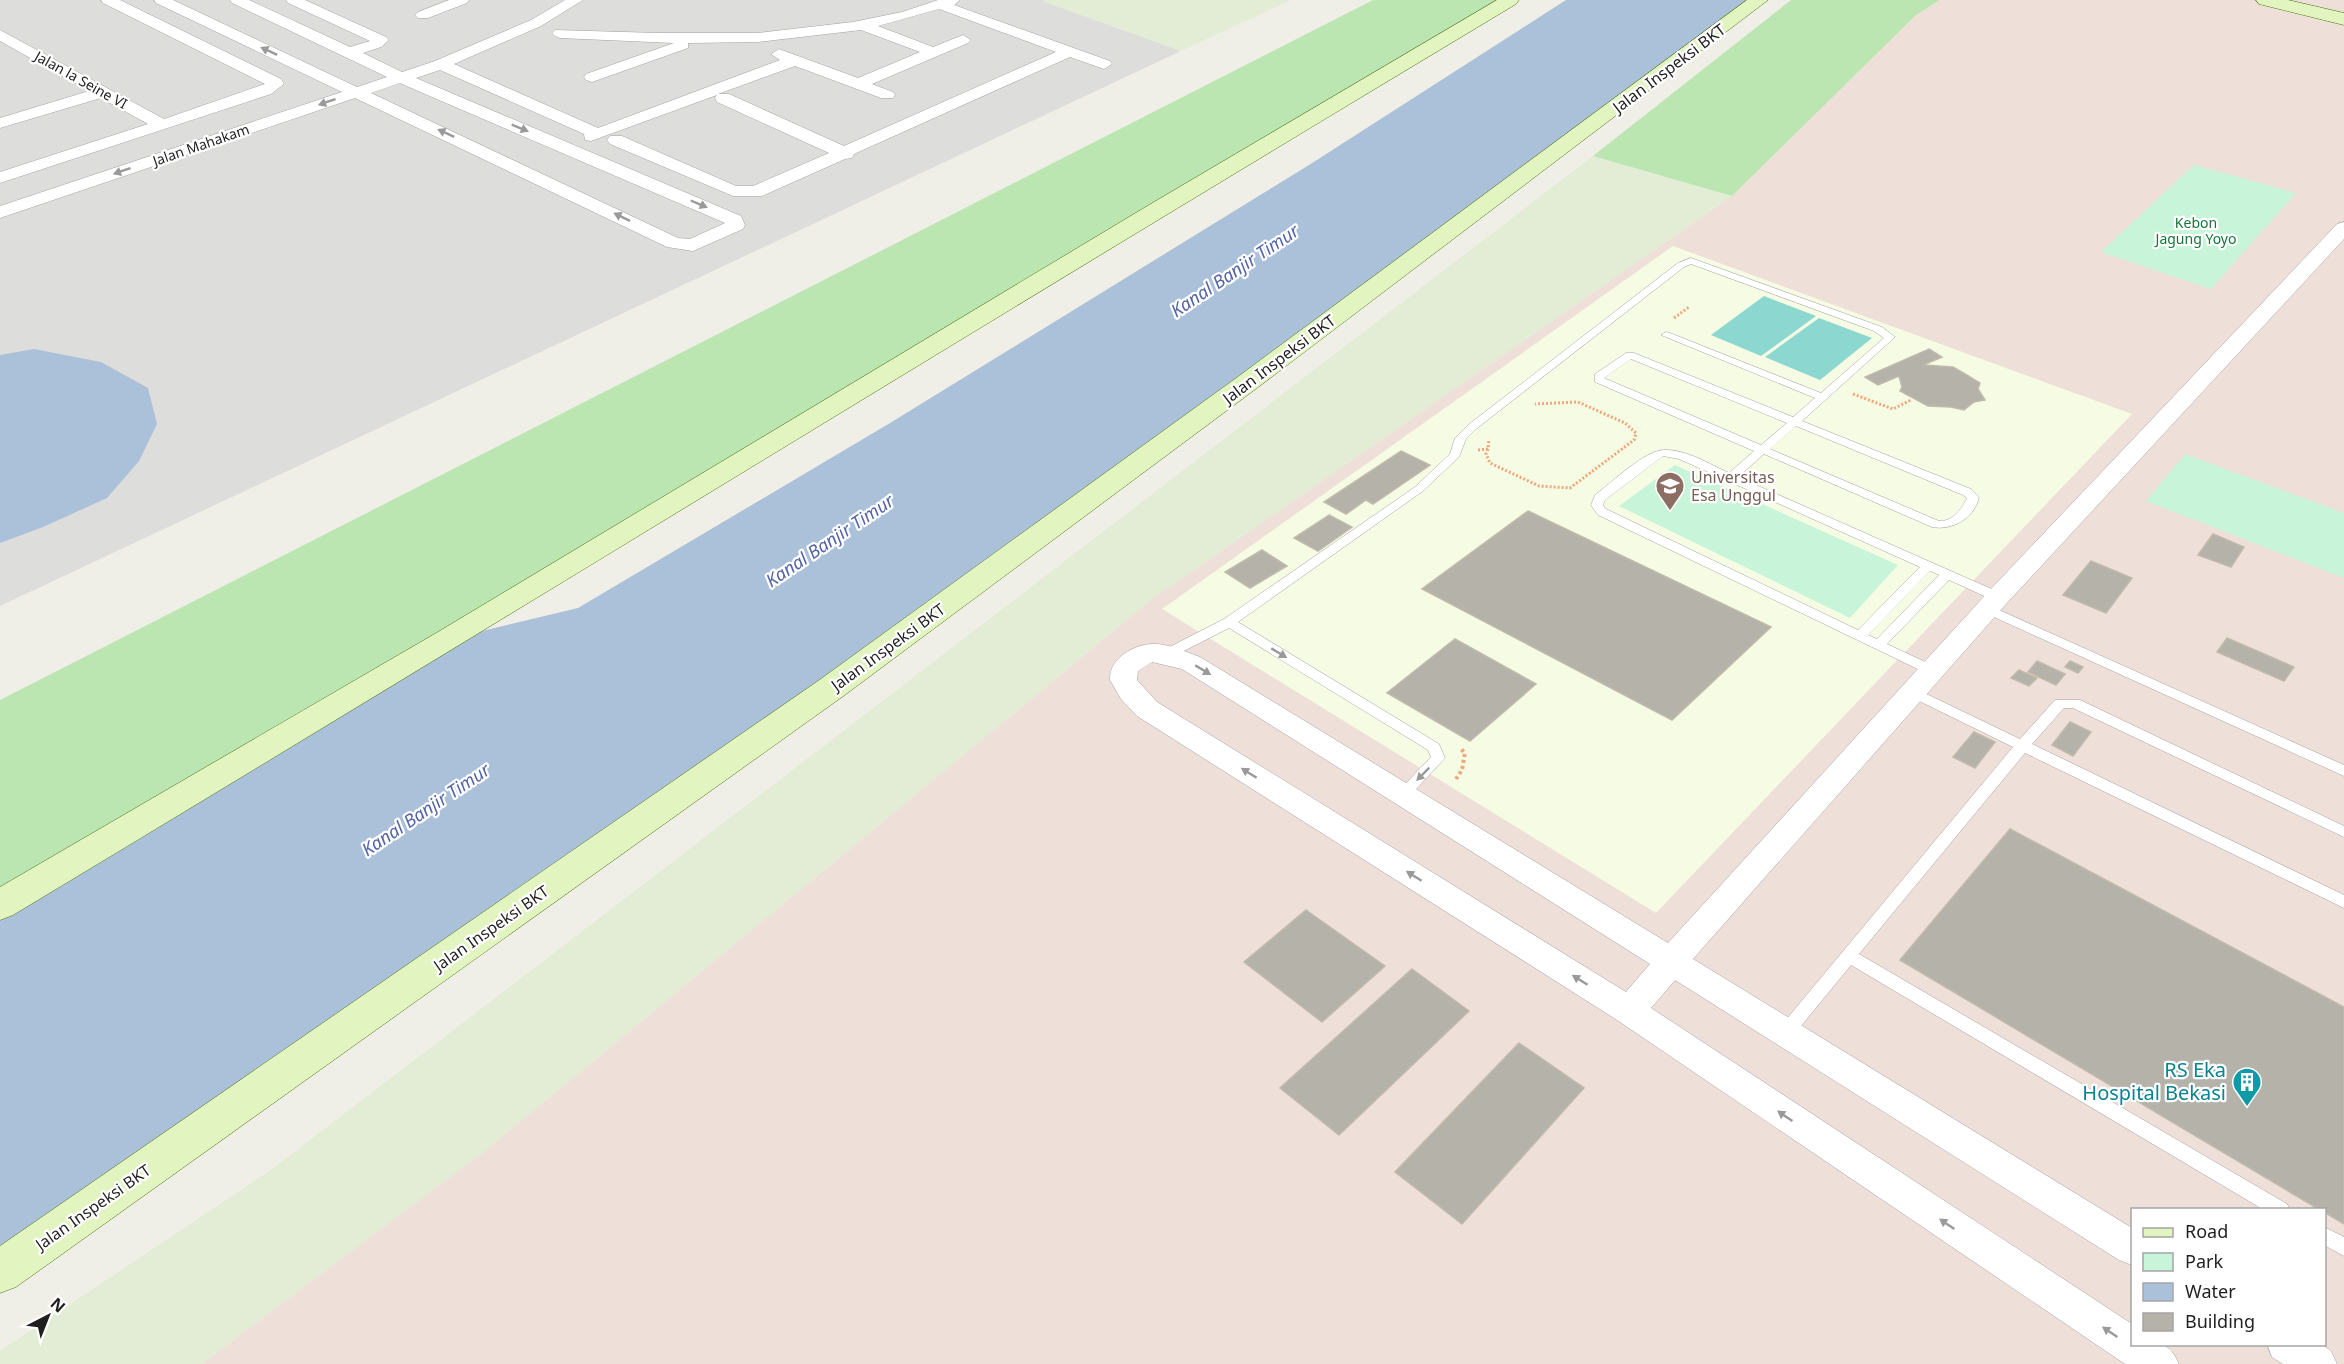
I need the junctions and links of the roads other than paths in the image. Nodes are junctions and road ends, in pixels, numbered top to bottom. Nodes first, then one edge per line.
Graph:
1 (108, 0) edge
2 (161, 0) edge
3 (237, 0) edge
4 (293, 0) edge
5 (462, 0) edge
6 (576, 0) edge
7 (1510, 0) edge
8 (1759, 0) edge
9 (2265, 0) edge
10 (2323, 0) edge
11 (947, 2) edge
12 (2344, 5) edge
13 (423, 15) dead end
14 (2344, 19) edge
15 (536, 23) junction
16 (859, 24) junction
17 (560, 33) junction
18 (0, 35) edge
19 (738, 38) junction
20 (697, 40) junction
21 (963, 40) dead end
22 (933, 52) junction
23 (1069, 52) junction
24 (349, 53) junction
25 (801, 62) junction
26 (632, 63) junction
27 (441, 64) junction
28 (1104, 64) dead end
29 (383, 69) junction
30 (402, 77) junction
31 (592, 77) dead end
32 (339, 84) junction
33 (858, 84) junction
34 (102, 92) junction
35 (357, 92) junction
36 (887, 95) dead end
37 (723, 98) junction
38 (0, 123) edge
39 (163, 124) junction
40 (614, 134) junction
41 (564, 147) junction
42 (582, 154) junction
43 (846, 154) junction
44 (0, 178) edge
45 (0, 197) edge
46 (0, 212) edge
47 (2344, 228) edge
48 (1666, 335) dead end
49 (1822, 397) junction
50 (1794, 422) junction
51 (1761, 451) junction
52 (1731, 477) junction
53 (1928, 566) junction
54 (1947, 574) junction
55 (1993, 603) junction
56 (1229, 622) junction
57 (1860, 635) junction
58 (1878, 645) junction
59 (1166, 655) junction
60 (1933, 671) junction
61 (1914, 693) junction
62 (2023, 745) junction
63 (2344, 771) edge
64 (1402, 795) junction
65 (2344, 832) edge
66 (2344, 902) edge
67 (0, 905) edge
68 (1849, 956) junction
69 (1672, 960) junction
70 (1629, 1011) junction
71 (1786, 1032) junction
72 (2279, 1208) edge
73 (2326, 1236) edge
74 (2131, 1247) edge
75 (2344, 1247) edge
76 (0, 1272) edge
77 (2131, 1345) edge
78 (2132, 1346) edge
79 (2289, 1346) edge
80 (2159, 1364) edge
81 (2317, 1364) edge

1 - 39 street
32 -> 2 street
3 - 24 street
4 - 24 street
5 - 13 street
6 - 15 street, Jalan Mahakam
7 - 67 street
8 - 76 street, Jalan Inspeksi BKT
9 - 14 street
10 - 12 street
11 - 16 street
11 - 23 street
15 - 17 street
15 - 27 street, Jalan Mahakam
16 - 19 street
16 - 22 street
17 - 20 street
17 - 26 street
18 - 34 street, Jalan la Seine VI
19 - 20 street
19 - 25 street
20 - 26 street
21 - 22 street
22 - 33 street
23 - 28 street
23 - 43 street
24 - 29 street
25 - 33 street
25 - 37 street
25 - 40 street
26 - 31 street
27 - 30 street, Jalan Mahakam
27 - 40 street
29 - 30 street
29 - 32 street, Jalan Mahakam
30 - 35 street, Jalan Mahakam
30 -> 41 street
32 - 35 street
32 - 45 street, Jalan Mahakam
33 - 36 street
34 - 38 street
34 - 39 street, Jalan la Seine VI
42 -> 35 street
35 -> 46 street, Jalan Mahakam
37 - 40 street
37 - 43 street
39 - 44 street
40 - 41 street
40 - 42 street
40 - 43 street
41 - 42 street
47 - 55 street
48 - 49 lane
49 - 50 lane
49 - 56 lane
50 - 51 lane
50 - 51 lane
50 - 51 lane
51 - 52 lane
52 - 53 lane
52 - 57 lane
53 - 54 lane
53 - 57 lane
54 - 55 lane
54 - 58 lane
55 - 60 street
55 - 63 lane
56 - 59 lane
56 -> 64 lane
57 - 58 lane
58 - 60 lane
59 -> 64 street
70 -> 59 street
60 - 61 street
61 - 62 lane
61 - 69 street
62 - 65 lane
62 - 66 lane
62 - 68 lane
64 - 69 street
68 - 71 lane
68 - 72 lane
69 - 70 street
69 - 71 street
77 -> 70 street
71 - 74 street
73 - 75 lane
80 -> 78 street
79 - 81 street

